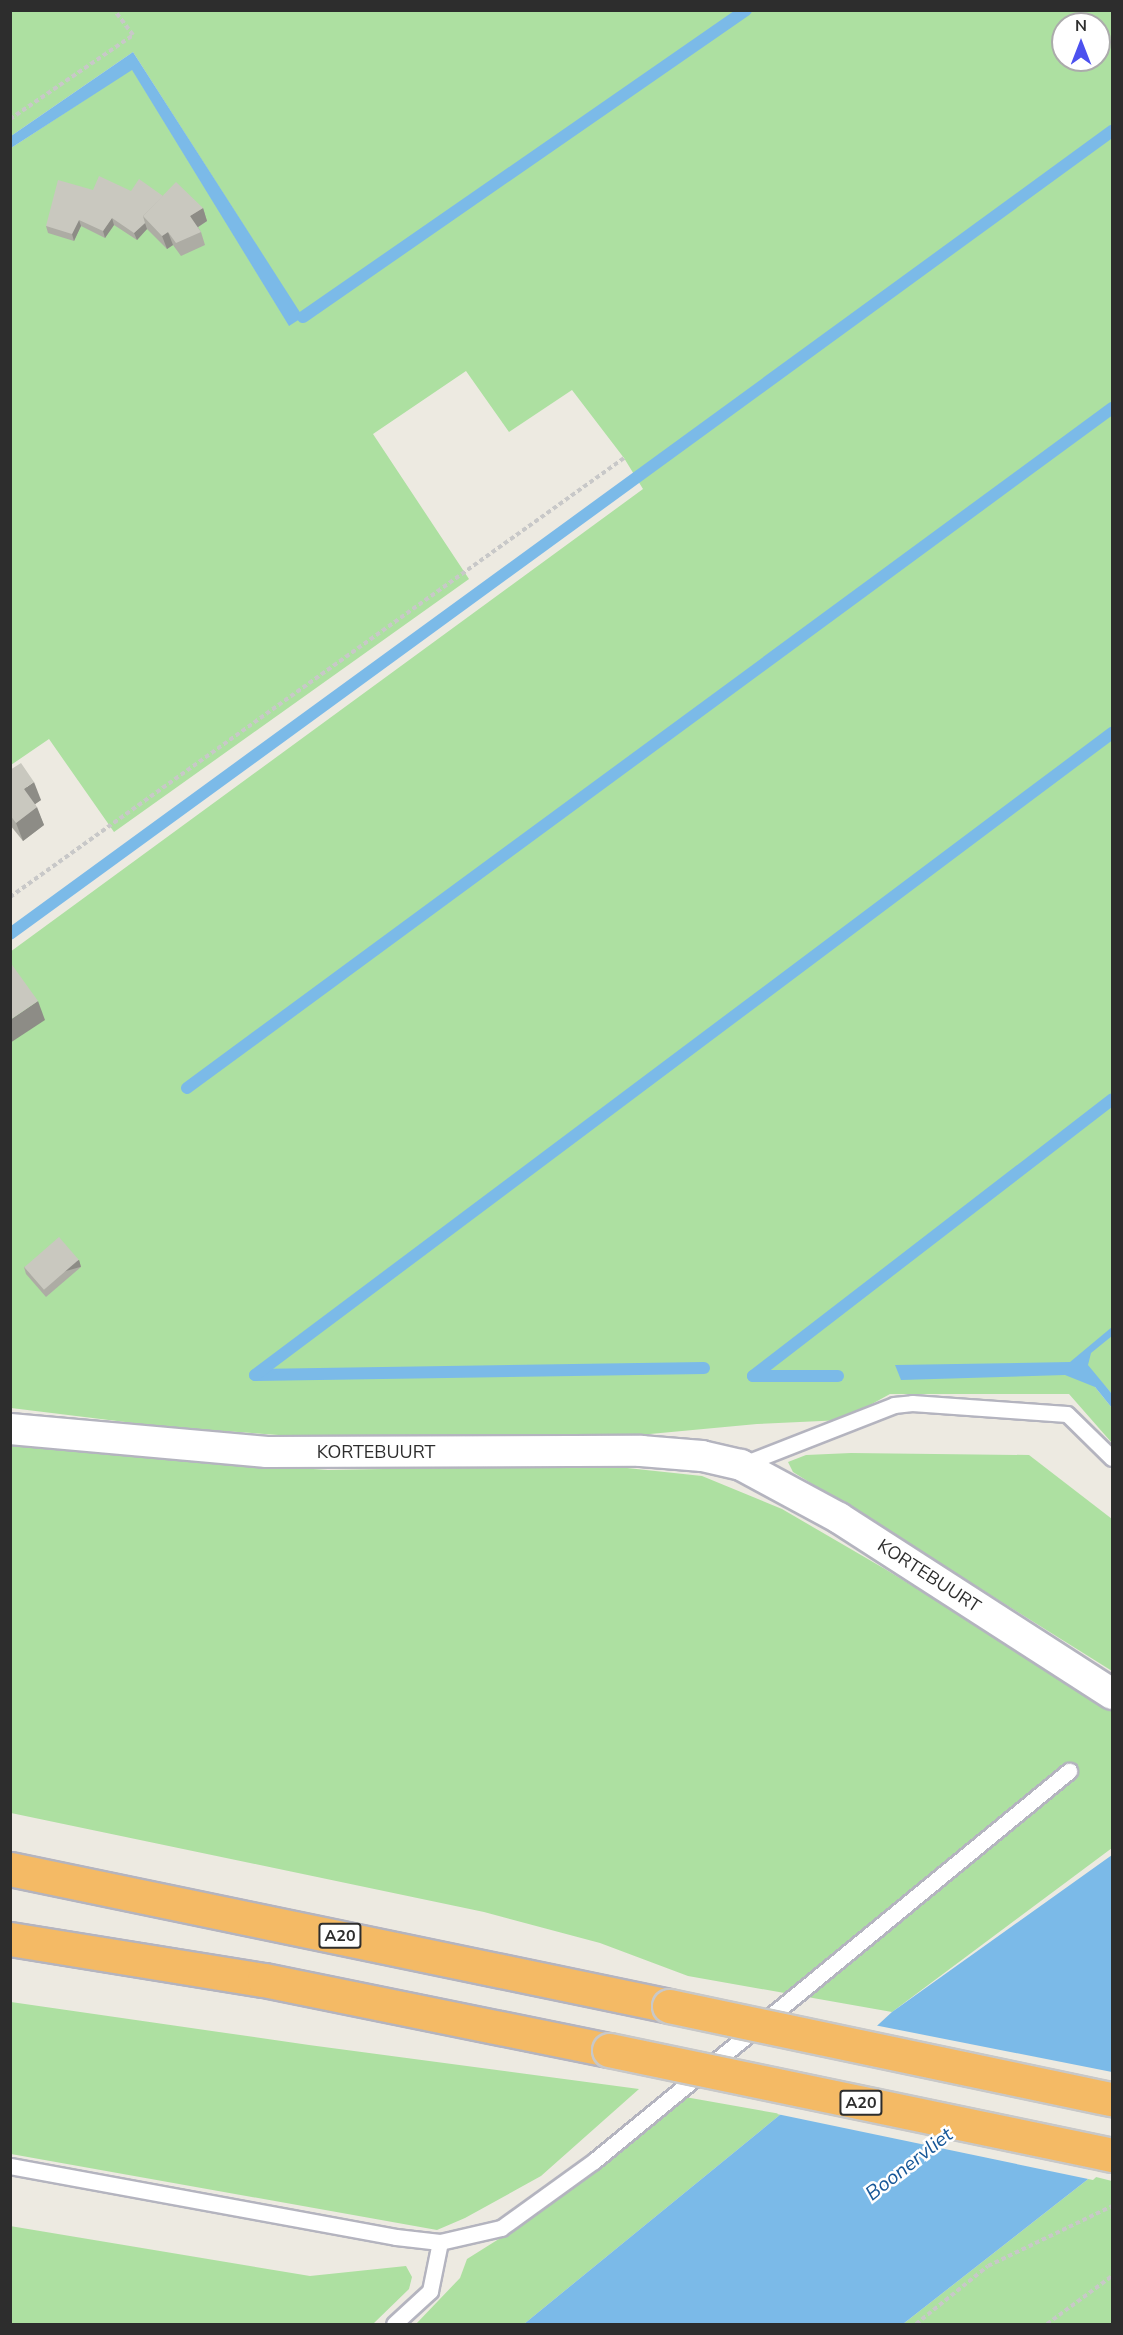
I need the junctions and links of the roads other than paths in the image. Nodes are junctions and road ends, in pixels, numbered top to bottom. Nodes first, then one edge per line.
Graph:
1 (10, 1429) edge
2 (1113, 1458) edge
3 (741, 1466) junction
4 (1113, 1694) edge
5 (1069, 1771) dead end
6 (10, 1869) edge
7 (10, 1939) edge
8 (1113, 2099) edge
9 (1113, 2155) edge
10 (10, 2166) edge
11 (440, 2242) junction
12 (394, 2325) edge

1 - 3 street, KORTEBUURT
2 - 3 lane
3 - 4 street, KORTEBUURT
5 - 11 lane
6 - 8 highway, A20, bridge
7 - 9 highway, A20, bridge
10 - 11 lane
11 - 12 lane

